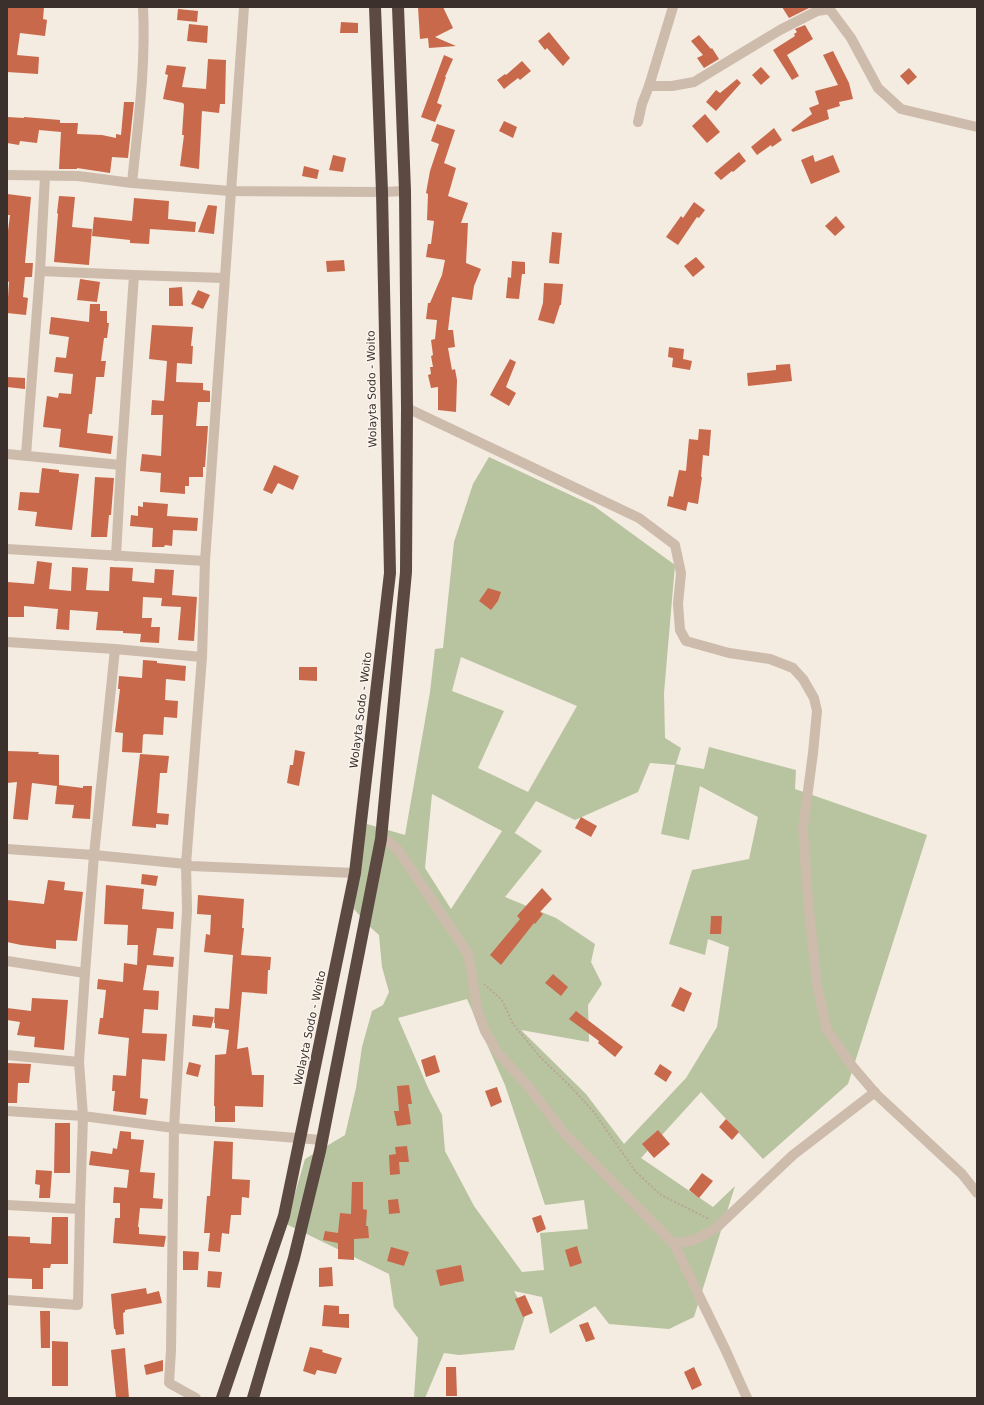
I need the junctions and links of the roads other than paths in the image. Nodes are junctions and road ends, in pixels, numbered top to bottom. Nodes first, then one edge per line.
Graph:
1 (142, 7) edge
2 (244, 7) edge
3 (375, 7) edge
4 (398, 7) edge
5 (674, 7) edge
6 (829, 8) edge
7 (649, 86) junction
8 (638, 122) dead end
9 (977, 128) edge
10 (7, 175) edge
11 (45, 176) junction
12 (132, 183) junction
13 (230, 191) junction
14 (405, 191) junction
15 (382, 192) junction
16 (40, 272) junction
17 (134, 275) junction
18 (224, 278) junction
19 (407, 408) junction
20 (7, 454) edge
21 (26, 455) junction
22 (121, 465) junction
23 (7, 549) edge
24 (116, 556) junction
25 (205, 561) junction
26 (7, 642) edge
27 (115, 649) junction
28 (202, 657) junction
29 (381, 839) junction
30 (7, 849) edge
31 (94, 855) junction
32 (186, 864) junction
33 (355, 873) junction
34 (7, 961) edge
35 (85, 973) junction
36 (7, 1055) edge
37 (79, 1062) junction
38 (875, 1092) junction
39 (7, 1111) edge
40 (83, 1116) junction
41 (174, 1128) junction
42 (300, 1139) junction
43 (322, 1140) junction
44 (977, 1193) edge
45 (7, 1206) edge
46 (80, 1209) junction
47 (674, 1244) junction
48 (7, 1300) edge
49 (196, 1398) edge
50 (222, 1398) edge
51 (253, 1398) edge
52 (747, 1398) edge

1 - 12 street
2 - 13 street
3 - 15 highway, Wolayta Sodo - Woito
4 - 14 highway
5 - 7 street
6 - 7 street
6 - 9 street
7 - 8 street
10 - 11 street
11 - 12 street
11 - 16 street
12 - 13 street
13 - 15 street
13 - 18 street
14 - 15 street
14 - 19 highway
15 - 33 highway, Wolayta Sodo - Woito
16 - 17 street
16 - 21 street
17 - 18 street
17 - 22 street
18 - 25 street
19 - 29 highway
19 - 38 street
20 - 21 street
21 - 22 street
22 - 24 street
23 - 24 street
24 - 25 street
25 - 28 street
26 - 27 street
27 - 28 street
27 - 31 street
28 - 32 street
29 - 43 highway
29 - 47 street
30 - 31 street
31 - 32 street
31 - 35 street
32 - 33 street
32 - 41 street
33 - 42 highway, Wolayta Sodo - Woito
34 - 35 street
35 - 37 street
36 - 37 street
37 - 40 street
38 - 44 street
38 - 47 street
39 - 40 street
40 - 41 street
40 - 46 street
41 - 42 street
41 - 49 street
42 - 43 street
42 - 50 highway, Wolayta Sodo - Woito
43 - 51 highway
45 - 46 street
46 - 48 street
47 - 52 street

